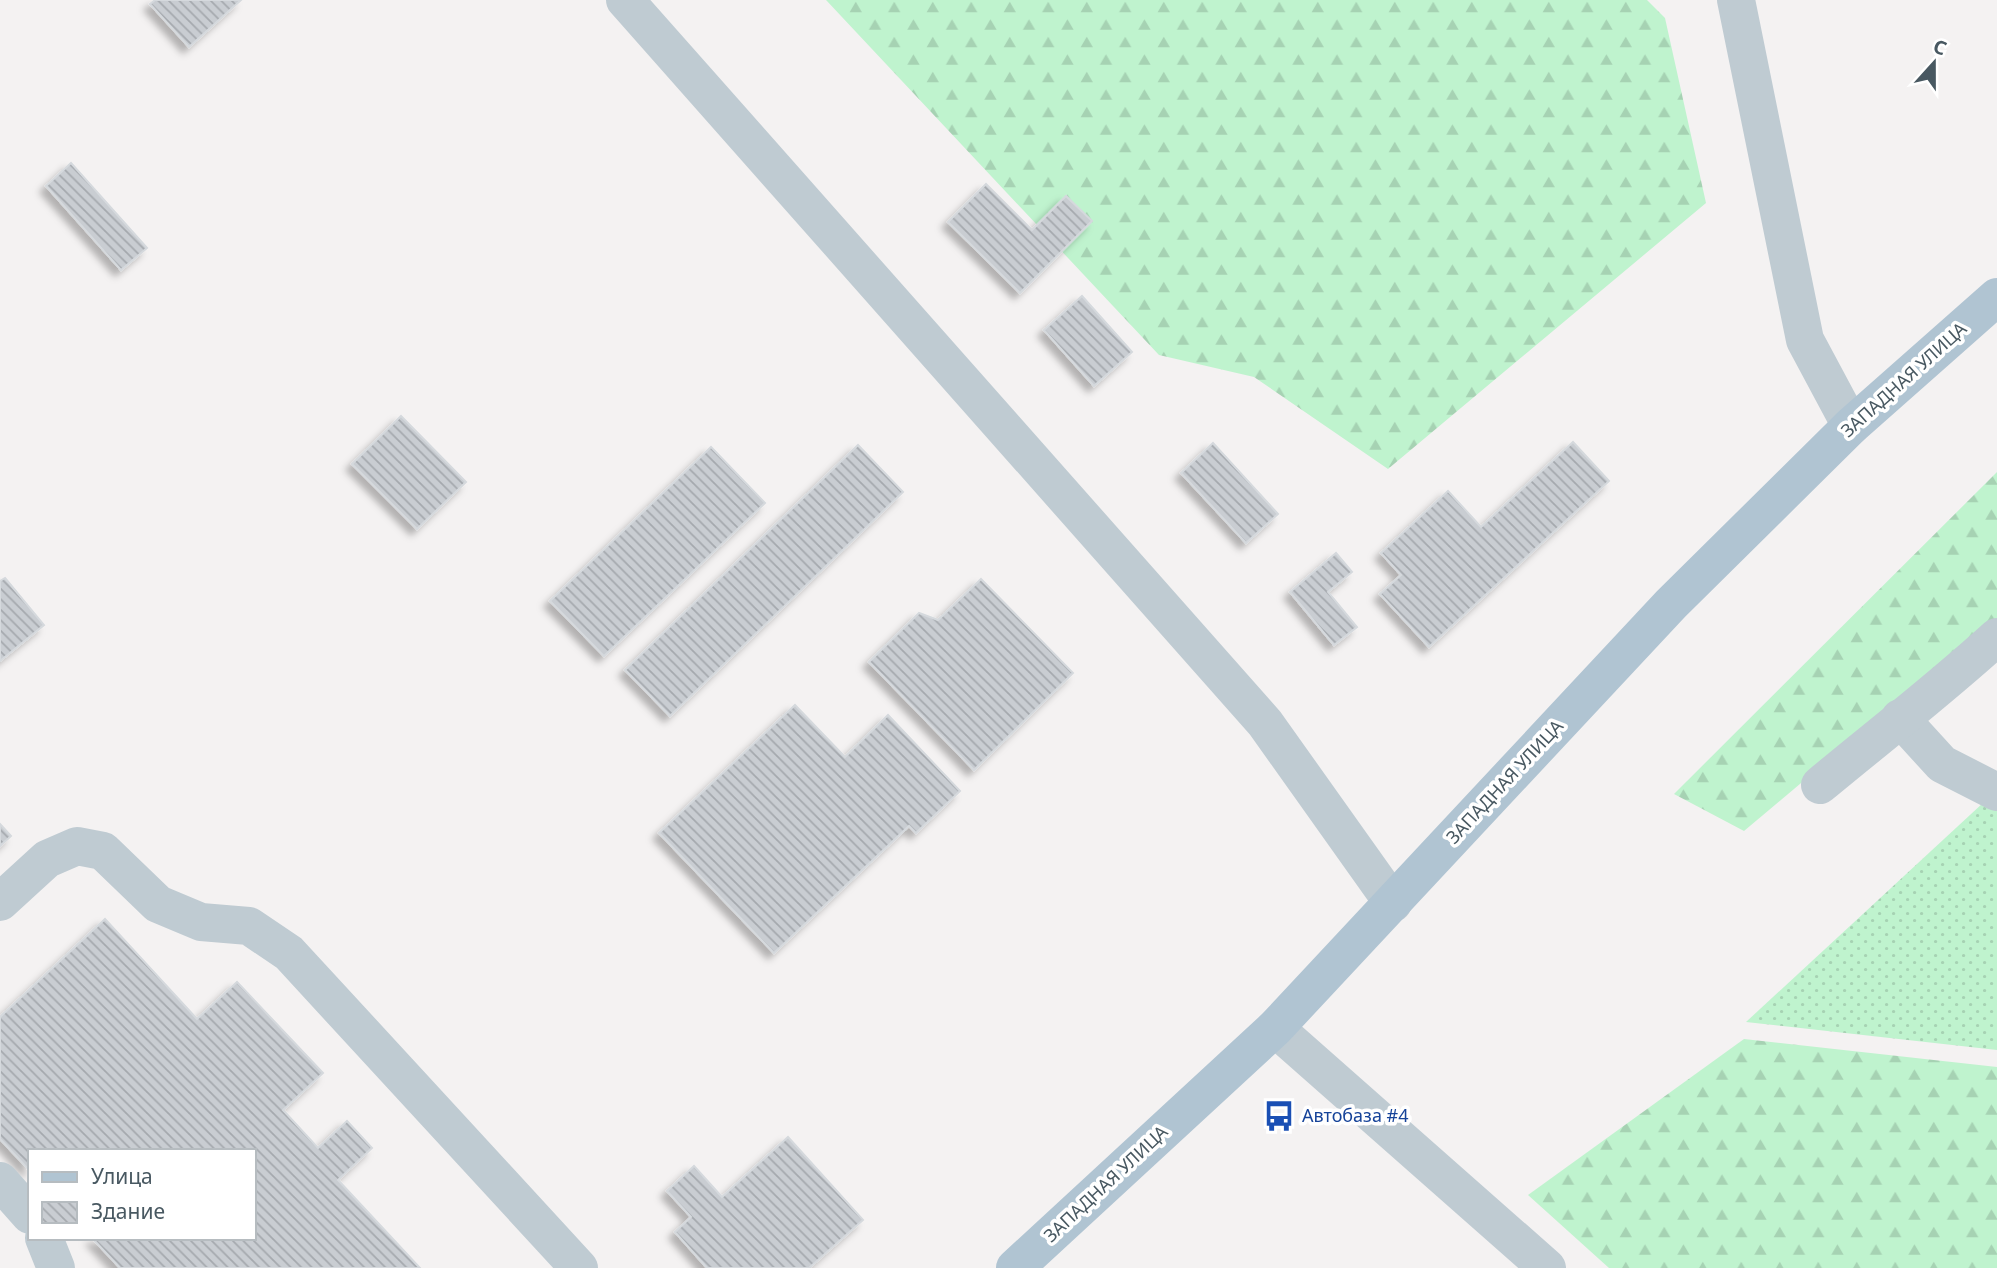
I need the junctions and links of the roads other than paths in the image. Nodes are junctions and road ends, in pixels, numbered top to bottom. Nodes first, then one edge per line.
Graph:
1 (625, 0) edge
2 (1736, 0) edge
3 (1997, 297) edge
4 (1851, 426) junction
5 (1997, 637) edge
6 (1900, 718) junction
7 (1820, 785) dead end
8 (1997, 792) edge
9 (0, 902) edge
10 (1393, 903) junction
11 (1275, 1028) junction
12 (0, 1181) edge
13 (28, 1213) edge
14 (45, 1240) edge
15 (56, 1268) edge
16 (579, 1268) edge
17 (1015, 1268) edge
18 (1547, 1268) edge

1 - 10 street
2 - 4 street
3 - 4 main road, ЗАПАДНАЯ УЛИЦА
4 - 10 main road, ЗАПАДНАЯ УЛИЦА
5 - 6 street
6 - 7 street
6 - 8 street
9 - 16 street
10 - 11 main road, ЗАПАДНАЯ УЛИЦА
11 - 17 main road, ЗАПАДНАЯ УЛИЦА
11 - 18 street
12 - 13 street
14 - 15 street

